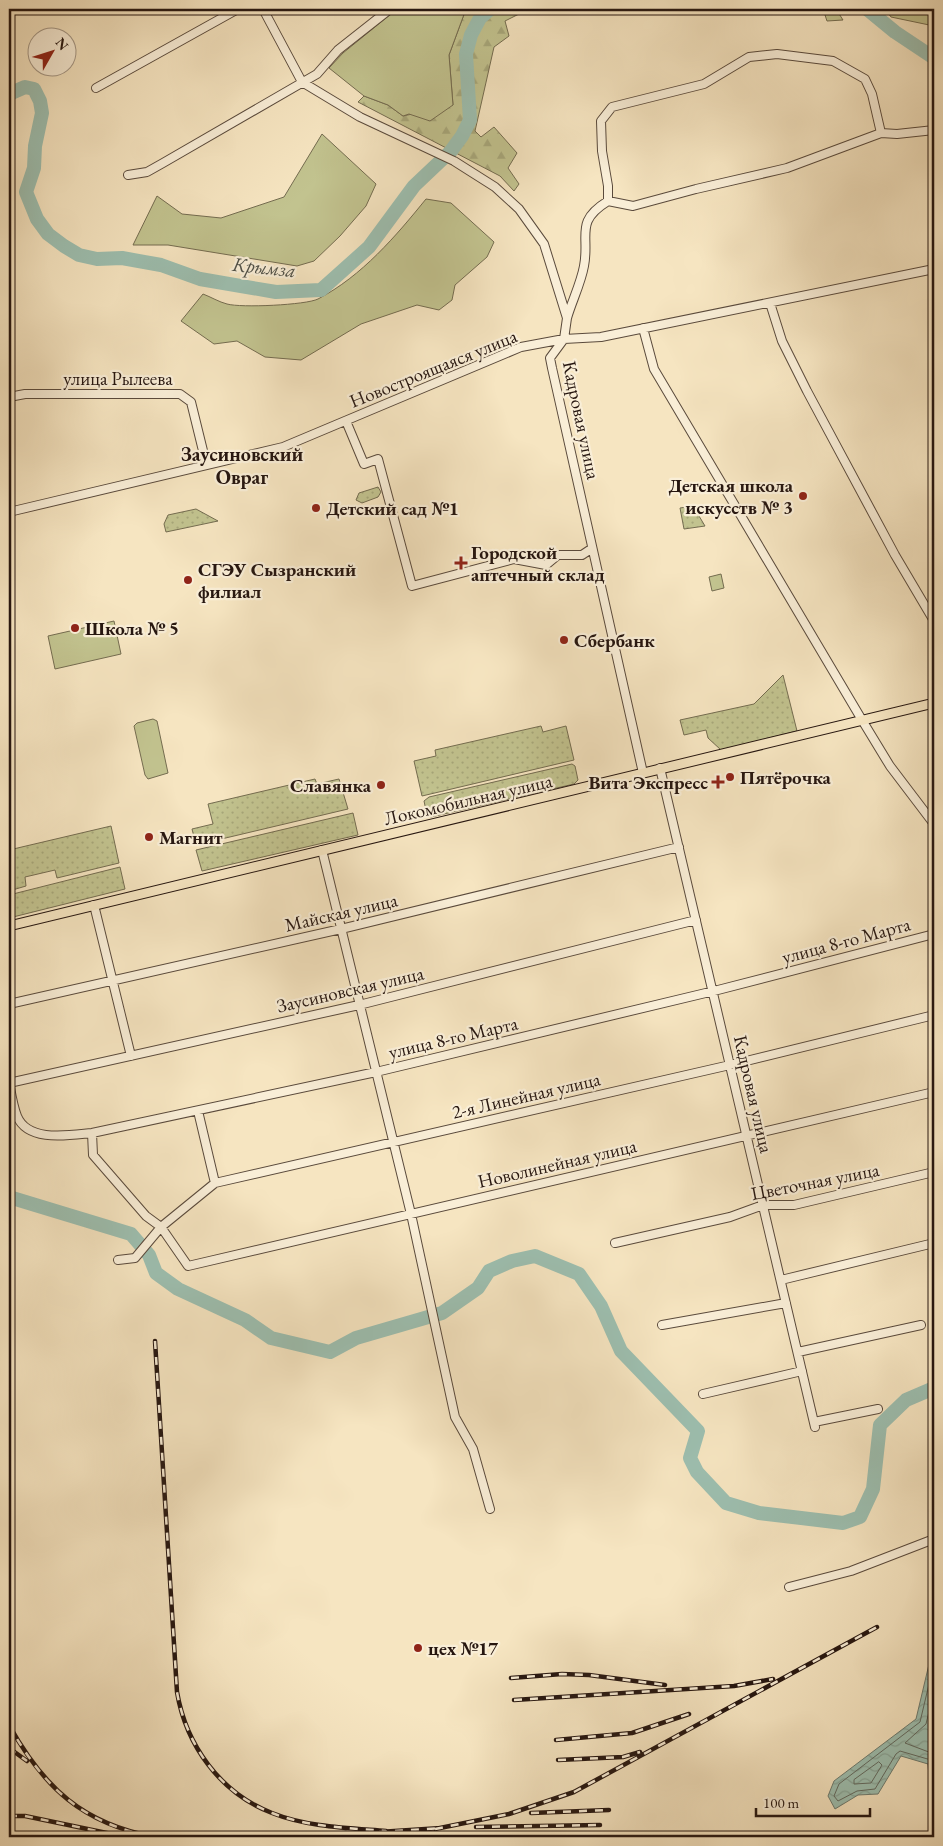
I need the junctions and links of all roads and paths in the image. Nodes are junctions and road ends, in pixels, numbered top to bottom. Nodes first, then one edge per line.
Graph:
1 (238, 9) edge
2 (263, 9) edge
3 (390, 9) edge
4 (302, 82) junction
5 (96, 88) dead end
6 (934, 130) edge
7 (881, 133) junction
8 (128, 175) dead end
9 (608, 201) junction
10 (934, 269) edge
11 (770, 303) junction
12 (567, 318) junction
13 (643, 328) junction
14 (564, 339) junction
15 (9, 397) edge
16 (346, 421) junction
17 (206, 463) junction
18 (9, 512) edge
19 (592, 549) junction
20 (934, 621) edge
21 (934, 703) edge
22 (862, 720) junction
23 (660, 768) junction
24 (643, 773) junction
25 (934, 824) edge
26 (679, 847) junction
27 (322, 850) junction
28 (94, 905) junction
29 (696, 920) junction
30 (9, 926) edge
31 (341, 929) junction
32 (934, 934) edge
33 (114, 980) junction
34 (714, 992) junction
35 (9, 1004) edge
36 (359, 1005) junction
37 (934, 1015) edge
38 (131, 1056) junction
39 (730, 1065) junction
40 (376, 1072) junction
41 (9, 1082) edge
42 (934, 1092) edge
43 (198, 1111) junction
44 (92, 1133) junction
45 (746, 1134) junction
46 (393, 1142) junction
47 (934, 1172) edge
48 (215, 1184) junction
49 (763, 1205) junction
50 (411, 1214) junction
51 (161, 1227) junction
52 (615, 1243) dead end
53 (934, 1243) edge
54 (118, 1260) dead end
55 (781, 1280) junction
56 (786, 1303) junction
57 (662, 1325) dead end
58 (921, 1325) dead end
59 (798, 1352) junction
60 (802, 1371) junction
61 (703, 1394) dead end
62 (878, 1409) dead end
63 (490, 1509) dead end
64 (934, 1539) edge
65 (789, 1587) dead end

1 - 5 street
2 - 4 street
3 - 4 street
4 - 8 street
4 - 12 street, Кадровая улица
6 - 7 street
7 - 9 street
7 - 9 street
9 - 12 street
10 - 11 street, Новостроящаяся улица
11 - 13 street, Новостроящаяся улица
11 - 20 street
12 - 14 street, Кадровая улица
13 - 14 street, Новостроящаяся улица
13 - 22 street
14 - 16 street, Новостроящаяся улица
14 - 19 street, Кадровая улица
15 - 17 street, улица Рылеева
16 - 17 street, Новостроящаяся улица
16 - 19 street
17 - 18 street, Новостроящаяся улица
19 - 24 street, Кадровая улица
21 - 22 main road, Локомобильная улица
22 - 23 main road, Локомобильная улица
22 - 25 street
23 - 24 main road, Локомобильная улица
23 - 26 street, Кадровая улица
24 - 27 main road, Локомобильная улица
26 - 29 street, Кадровая улица
26 - 31 street, Майская улица
27 - 28 main road, Локомобильная улица
27 - 31 street
28 - 30 main road, Локомобильная улица
28 - 33 street
29 - 34 street, Кадровая улица
29 - 36 street, Заусиновская улица
31 - 33 street, Майская улица
31 - 36 street
32 - 34 street, улица 8-го Марта
33 - 35 street, Майская улица
33 - 38 street
34 - 39 street, Кадровая улица
34 - 40 street, улица 8-го Марта
36 - 38 street, Заусиновская улица
36 - 40 street
37 - 39 street, 2-я Линейная улица
38 - 41 street, Заусиновская улица
39 - 45 street, Кадровая улица
39 - 46 street, 2-я Линейная улица
40 - 43 street, улица 8-го Марта
40 - 46 street
41 - 44 street, улица 8-го Марта
42 - 45 street, Новолинейная улица
43 - 44 street, улица 8-го Марта
43 - 48 street
44 - 51 street
45 - 49 street, Кадровая улица
45 - 50 street, Новолинейная улица
46 - 48 street, 2-я Линейная улица
46 - 50 street
47 - 49 street, Цветочная улица
48 - 51 street, 2-я Линейная улица
49 - 52 street, Цветочная улица
49 - 55 street, Кадровая улица
50 - 51 street, Новолинейная улица
50 - 63 street
51 - 54 street, 2-я Линейная улица
53 - 55 street
55 - 56 street, Кадровая улица
56 - 57 street
56 - 59 street, Кадровая улица
58 - 59 street
59 - 60 street, Кадровая улица
60 - 61 street
60 - 62 street, Кадровая улица
64 - 65 street

